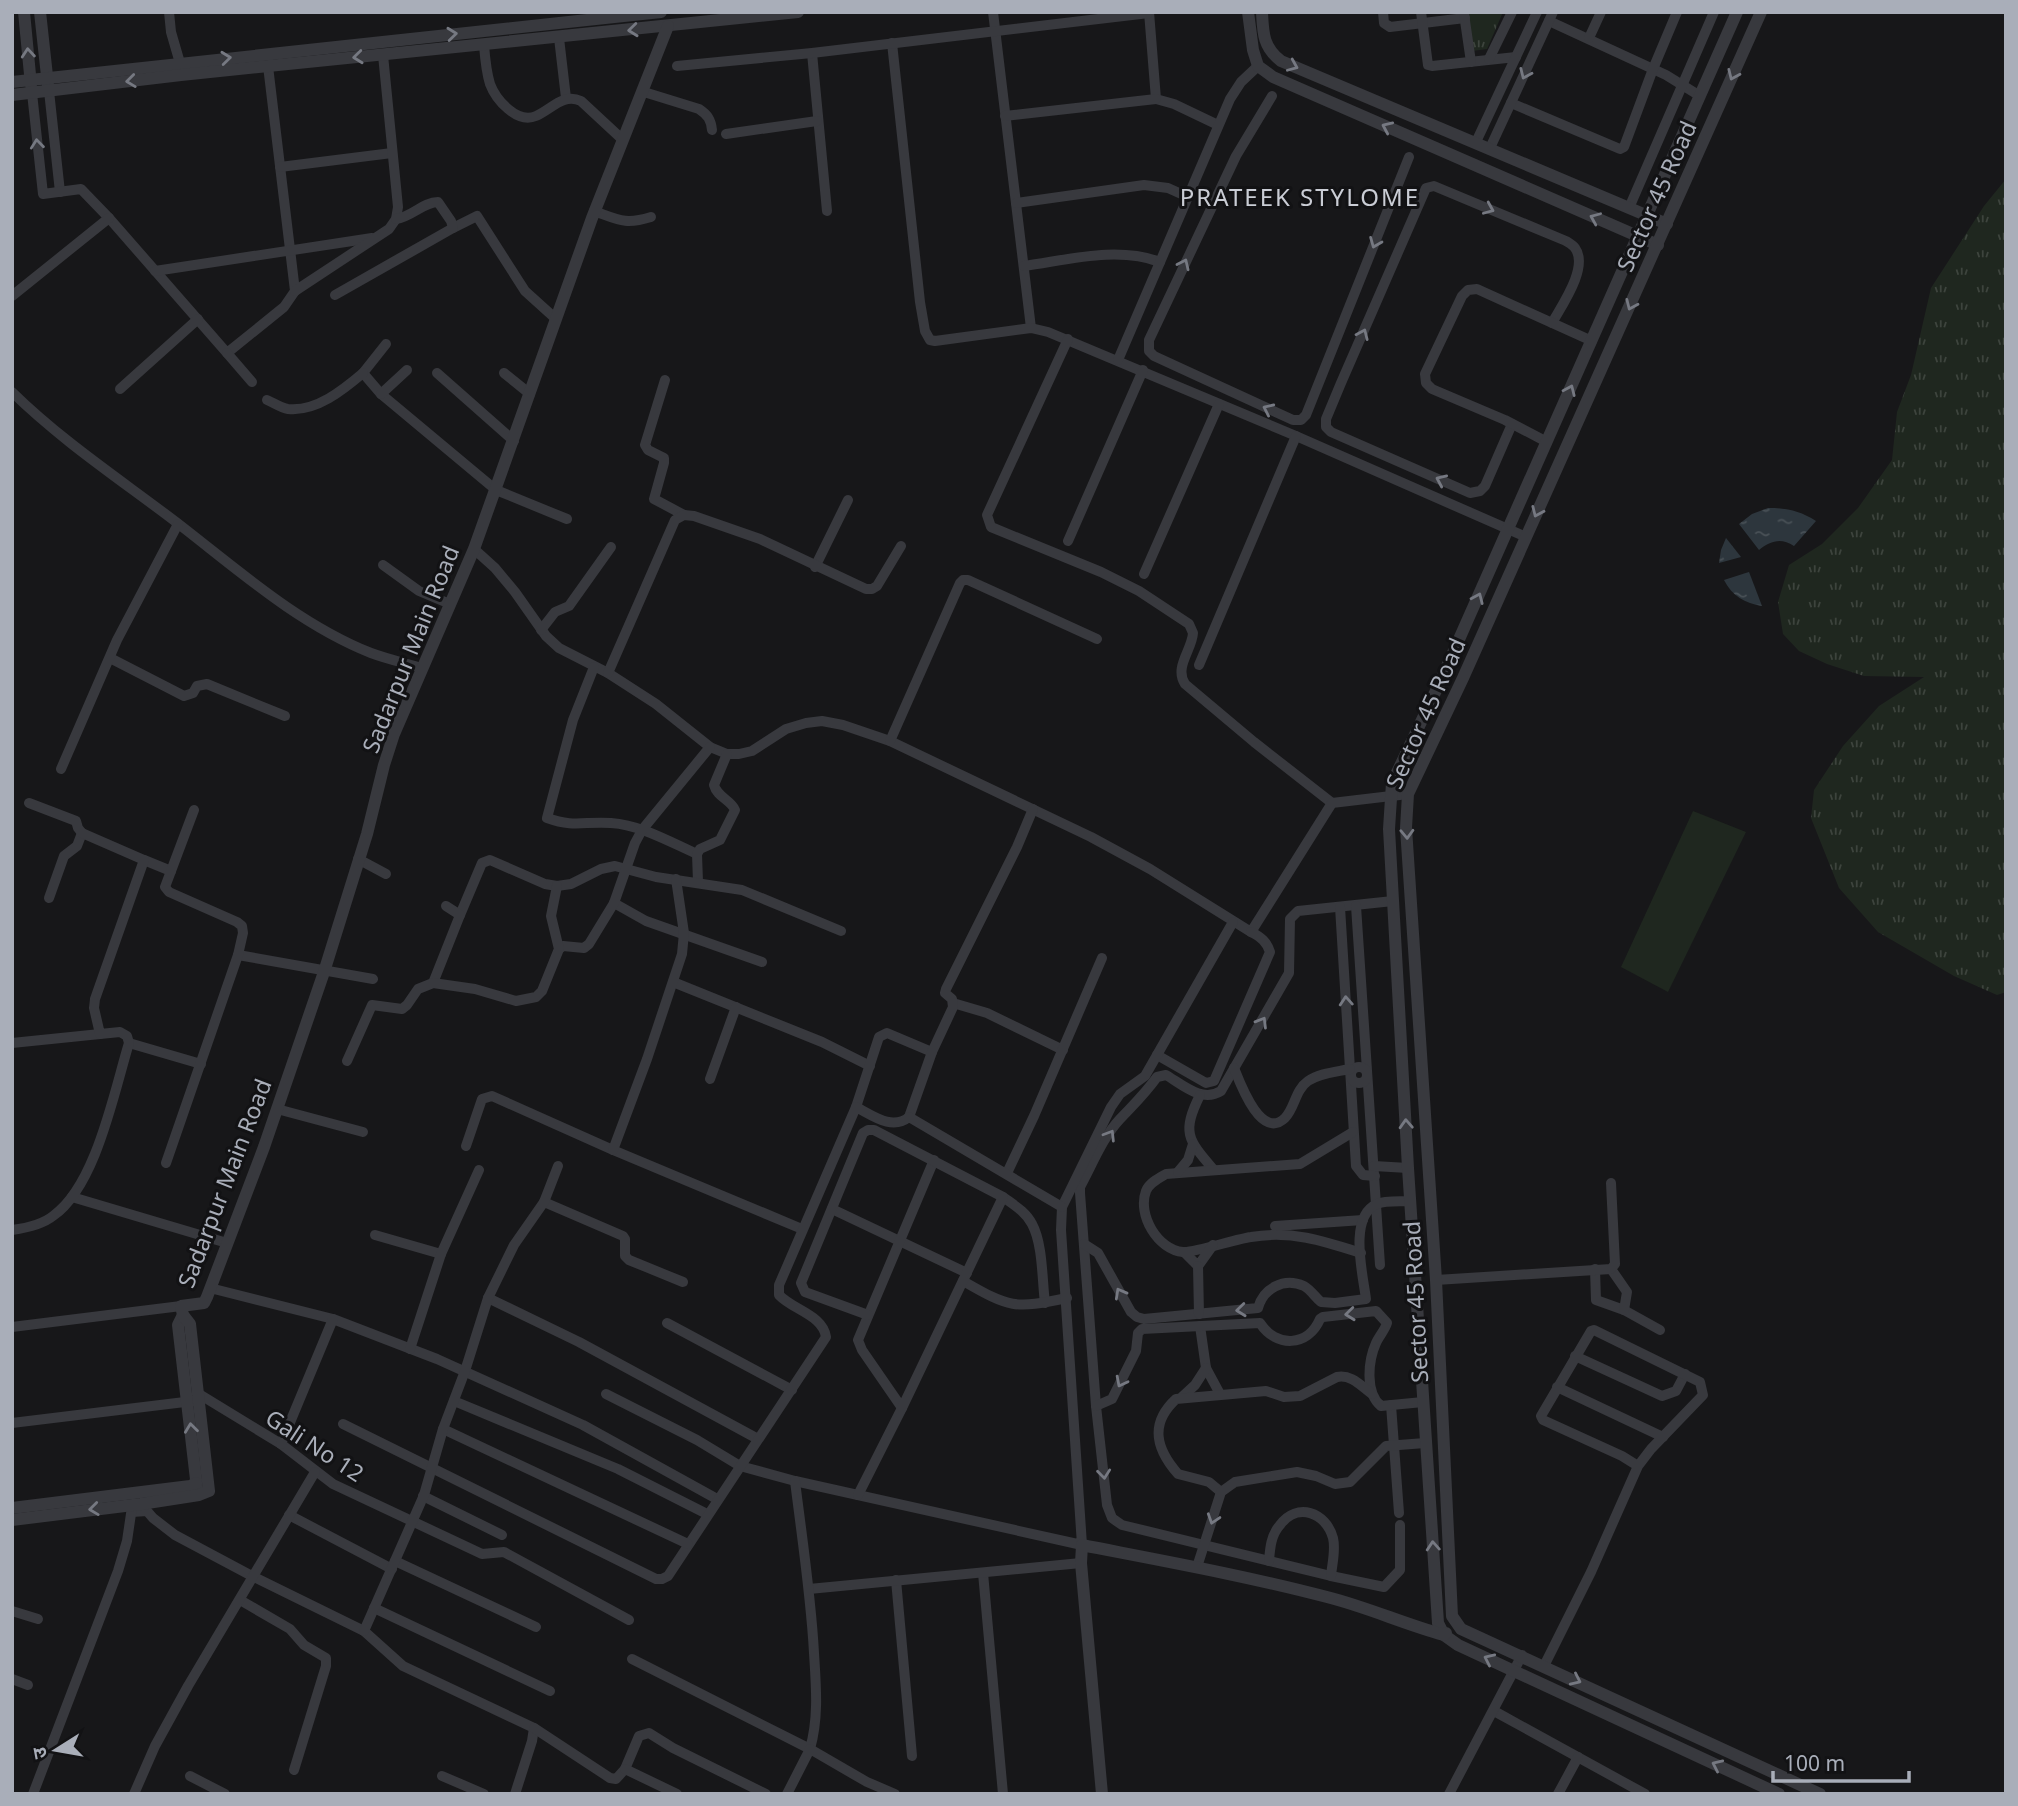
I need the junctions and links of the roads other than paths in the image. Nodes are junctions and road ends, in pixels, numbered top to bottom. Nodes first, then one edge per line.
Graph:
1 (24, 12) edge
2 (40, 12) edge
3 (171, 12) edge
4 (661, 12) edge
5 (798, 12) edge
6 (993, 12) edge
7 (1248, 12) edge
8 (1262, 12) edge
9 (1383, 12) edge
10 (1512, 12) edge
11 (1537, 12) edge
12 (1601, 12) edge
13 (1677, 12) edge
14 (1714, 12) edge
15 (1737, 12) edge
16 (1761, 12) edge
17 (1149, 13) edge
18 (1464, 15) edge
19 (1551, 17) edge
20 (1422, 18) edge
21 (668, 26) junction
22 (995, 31) junction
23 (559, 38) junction
24 (1589, 38) junction
25 (892, 43) junction
26 (484, 45) junction
27 (812, 52) junction
28 (383, 55) junction
29 (1516, 57) junction
30 (1489, 59) junction
31 (1471, 62) junction
32 (180, 63) junction
33 (268, 66) junction
34 (677, 66) dead end
35 (1258, 66) junction
36 (1653, 69) junction
37 (12, 82) edge
38 (48, 84) junction
39 (1682, 84) junction
40 (31, 86) junction
41 (644, 92) junction
42 (12, 95) edge
43 (1272, 96) dead end
44 (1700, 96) junction
45 (566, 98) junction
46 (1156, 99) junction
47 (1511, 103) junction
48 (1005, 116) junction
49 (817, 121) junction
50 (1219, 125) junction
51 (712, 131) dead end
52 (726, 134) dead end
53 (623, 140) junction
54 (1476, 142) junction
55 (1490, 148) junction
56 (392, 153) junction
57 (1409, 157) dead end
58 (280, 167) junction
59 (60, 192) junction
60 (1188, 197) junction
61 (1016, 202) junction
62 (1629, 208) junction
63 (594, 211) junction
64 (827, 211) dead end
65 (1647, 216) junction
66 (651, 217) dead end
67 (109, 218) junction
68 (396, 219) junction
69 (1667, 224) junction
70 (453, 228) junction
71 (1638, 236) junction
72 (376, 238) junction
73 (1658, 245) junction
74 (290, 252) junction
75 (1160, 262) junction
76 (1024, 266) junction
77 (155, 271) junction
78 (295, 291) junction
79 (335, 295) dead end
80 (12, 296) edge
81 (198, 319) junction
82 (556, 319) junction
83 (1552, 323) junction
84 (1031, 328) junction
85 (1068, 339) junction
86 (1592, 341) junction
87 (386, 344) dead end
88 (227, 354) junction
89 (1118, 359) junction
90 (407, 370) dead end
91 (1143, 370) junction
92 (363, 373) junction
93 (437, 373) dead end
94 (504, 373) dead end
95 (665, 380) dead end
96 (252, 382) dead end
97 (120, 389) dead end
98 (12, 393) edge
99 (381, 394) junction
100 (530, 394) junction
101 (267, 400) dead end
102 (1219, 404) junction
103 (1512, 424) junction
104 (1296, 436) junction
105 (514, 441) junction
106 (1547, 442) junction
107 (496, 490) junction
108 (848, 500) dead end
109 (684, 515) junction
110 (567, 519) dead end
111 (178, 524) junction
112 (1509, 528) junction
113 (1525, 537) junction
114 (1068, 541) dead end
115 (901, 546) dead end
116 (611, 547) dead end
117 (474, 549) junction
118 (383, 565) dead end
119 (816, 567) junction
120 (1144, 574) dead end
121 (450, 604) junction
122 (541, 630) junction
123 (1097, 639) dead end
124 (110, 658) junction
125 (1199, 665) dead end
126 (594, 667) junction
127 (422, 668) junction
128 (608, 673) junction
129 (285, 716) dead end
130 (890, 741) junction
131 (710, 747) junction
132 (727, 754) junction
133 (61, 769) dead end
134 (1408, 794) junction
135 (1389, 797) junction
136 (29, 803) dead end
137 (1332, 803) junction
138 (1033, 809) junction
139 (194, 810) dead end
140 (642, 830) junction
141 (82, 833) junction
142 (697, 854) junction
143 (358, 859) junction
144 (144, 860) junction
145 (627, 868) junction
146 (171, 871) junction
147 (386, 874) dead end
148 (676, 879) junction
149 (698, 881) junction
150 (557, 886) junction
151 (49, 898) dead end
152 (1393, 901) junction
153 (614, 903) junction
154 (446, 906) dead end
155 (1356, 906) junction
156 (1340, 908) junction
157 (460, 915) junction
158 (1233, 922) junction
159 (841, 931) dead end
160 (1251, 932) junction
161 (684, 933) junction
162 (559, 949) junction
163 (239, 955) junction
164 (1102, 958) dead end
165 (762, 962) dead end
166 (324, 972) junction
167 (373, 979) dead end
168 (673, 982) junction
169 (433, 983) junction
170 (953, 1003) junction
171 (736, 1007) junction
172 (100, 1034) junction
173 (12, 1043) edge
174 (129, 1043) junction
175 (1063, 1050) junction
176 (932, 1052) junction
177 (1157, 1055) junction
178 (347, 1061) dead end
179 (201, 1064) junction
180 (870, 1066) junction
181 (1234, 1068) junction
182 (1350, 1073) junction
183 (1367, 1074) junction
184 (710, 1079) dead end
185 (1200, 1095) junction
186 (856, 1107) junction
187 (277, 1109) junction
188 (909, 1117) junction
189 (363, 1132) dead end
190 (1353, 1132) junction
191 (1192, 1144) junction
192 (466, 1146) dead end
193 (613, 1150) junction
194 (934, 1160) junction
195 (166, 1163) dead end
196 (558, 1166) dead end
197 (1408, 1168) junction
198 (1213, 1169) junction
199 (479, 1170) dead end
200 (1375, 1171) junction
201 (1178, 1172) junction
202 (1007, 1173) junction
203 (1611, 1183) dead end
204 (72, 1197) junction
205 (1003, 1197) junction
206 (1411, 1201) junction
207 (544, 1202) junction
208 (1377, 1204) junction
209 (1062, 1207) junction
210 (832, 1209) junction
211 (1363, 1220) junction
212 (1275, 1226) dead end
213 (802, 1229) junction
214 (12, 1230) edge
215 (375, 1235) dead end
216 (900, 1241) junction
217 (227, 1243) junction
218 (1084, 1244) junction
219 (1213, 1245) junction
220 (1184, 1252) junction
221 (1361, 1253) junction
222 (441, 1254) junction
223 (1380, 1265) dead end
224 (1198, 1266) junction
225 (1595, 1269) junction
226 (1611, 1269) junction
227 (965, 1277) junction
228 (1436, 1279) junction
229 (683, 1282) dead end
230 (210, 1288) junction
231 (488, 1298) junction
232 (1067, 1298) junction
233 (1045, 1303) junction
234 (182, 1310) junction
235 (1624, 1310) junction
236 (1199, 1314) junction
237 (868, 1315) junction
238 (333, 1319) junction
239 (667, 1323) dead end
240 (1200, 1326) junction
241 (12, 1327) edge
242 (1661, 1330) dead end
243 (410, 1349) junction
244 (1576, 1356) junction
245 (1206, 1368) junction
246 (466, 1371) junction
247 (1685, 1374) junction
248 (1557, 1387) junction
249 (792, 1390) junction
250 (606, 1394) dead end
251 (1220, 1394) junction
252 (1372, 1394) junction
253 (196, 1398) junction
254 (1182, 1398) junction
255 (454, 1401) junction
256 (1423, 1402) junction
257 (1391, 1405) junction
258 (1096, 1406) junction
259 (902, 1408) junction
260 (12, 1423) edge
261 (343, 1424) dead end
262 (443, 1429) junction
263 (1663, 1437) junction
264 (758, 1439) junction
265 (1425, 1443) junction
266 (281, 1444) junction
267 (1394, 1445) junction
268 (740, 1466) junction
269 (1638, 1466) junction
270 (433, 1468) junction
271 (315, 1472) junction
272 (795, 1481) junction
273 (1221, 1492) junction
274 (858, 1495) junction
275 (423, 1496) junction
276 (717, 1499) junction
277 (132, 1503) junction
278 (12, 1508) edge
279 (1399, 1513) dead end
280 (707, 1514) junction
281 (289, 1515) junction
282 (12, 1520) edge
283 (413, 1521) junction
284 (1400, 1525) dead end
285 (502, 1535) dead end
286 (688, 1544) junction
287 (1083, 1545) junction
288 (1205, 1545) junction
289 (1269, 1561) junction
290 (1082, 1563) junction
291 (393, 1565) junction
292 (1197, 1567) junction
293 (983, 1573) junction
294 (1331, 1576) junction
295 (254, 1577) junction
296 (896, 1580) junction
297 (809, 1589) junction
298 (240, 1600) junction
299 (374, 1608) junction
300 (12, 1611) edge
301 (38, 1619) dead end
302 (629, 1620) dead end
303 (1456, 1621) junction
304 (536, 1627) dead end
305 (364, 1631) junction
306 (1444, 1635) junction
307 (1522, 1655) junction
308 (632, 1659) dead end
309 (1544, 1665) junction
310 (1515, 1672) junction
311 (12, 1679) edge
312 (28, 1685) dead end
313 (551, 1691) dead end
314 (1494, 1710) junction
315 (534, 1728) junction
316 (810, 1749) junction
317 (912, 1756) dead end
318 (1578, 1757) junction
319 (625, 1769) junction
320 (294, 1770) dead end
321 (190, 1776) dead end
322 (442, 1776) dead end
323 (1774, 1793) edge
324 (33, 1794) edge
325 (134, 1794) edge
326 (225, 1794) edge
327 (484, 1794) edge
328 (515, 1794) edge
329 (677, 1794) edge
330 (766, 1794) edge
331 (787, 1794) edge
332 (895, 1794) edge
333 (1003, 1794) edge
334 (1102, 1794) edge
335 (1449, 1794) edge
336 (1558, 1794) edge
337 (1645, 1794) edge
338 (1820, 1794) edge

40 -> 1 street
2 - 38 street
3 - 32 street
32 -> 4 street
5 - 21 street
6 - 22 street
7 - 35 street
8 -> 54 street
9 - 20 street
10 - 30 street
11 - 29 street
12 - 24 street
13 - 36 street
14 - 39 street
15 - 44 street, Sector 45 Road
16 -> 69 street, Sector 45 Road
17 - 22 street
17 - 46 street
18 - 20 street
18 - 31 street
19 - 24 street
19 -> 47 street
20 - 31 street
21 -> 23 street
21 - 41 street, Sadarpur Main Road
22 - 25 street
22 - 48 street
23 - 26 street
23 - 45 street
24 - 36 street
25 - 27 street
25 - 84 street
26 - 28 street
26 - 45 street
27 - 34 street
27 - 49 street
28 -> 33 street
28 - 56 street
29 - 30 street
29 - 54 street
30 - 31 street
32 - 38 street
33 -> 38 street
33 - 58 street
35 - 50 street
71 -> 35 street
36 - 39 street
36 - 47 street
37 - 40 street
38 - 40 street
38 - 59 street
39 - 44 street
39 - 62 street
40 - 42 street
59 -> 40 street
41 - 51 street
41 - 53 street, Sadarpur Main Road
57 -> 43 street
44 - 65 street, Sector 45 Road
45 - 53 street
46 - 48 street
46 - 50 street
47 - 55 street
48 - 61 street
49 - 52 street
49 - 64 street
50 - 60 street
53 - 63 street, Sadarpur Main Road
54 - 55 street
55 - 62 street
56 - 58 street
56 - 68 street
58 - 74 street
59 - 67 street
60 - 61 street
60 - 75 street
61 - 76 street
62 - 65 street
63 - 66 street
63 - 82 street, Sadarpur Main Road
65 - 69 street
65 - 71 street, Sector 45 Road
67 - 77 street
67 - 80 street
68 - 70 street
68 - 72 street
69 - 73 street, Sector 45 Road
70 - 79 street
70 - 82 street
71 - 73 street
71 - 86 street, Sector 45 Road
72 - 74 street
72 - 78 street
73 -> 113 street, Sector 45 Road
74 - 77 street
74 - 78 street
75 - 76 street
75 - 89 street
76 - 84 street
77 - 81 street
78 - 88 street
81 - 88 street
81 - 97 street
82 - 100 street, Sadarpur Main Road
83 - 86 street
83 - 103 street
103 -> 83 street
84 - 85 street
85 - 89 street
85 - 137 street
106 -> 86 street, Sector 45 Road
87 - 92 street
88 - 96 street
89 - 91 street
90 - 99 street
91 - 102 street
91 - 114 street
92 - 99 street
92 - 101 street
93 - 105 street
94 - 100 street
95 - 109 street
98 - 111 street
99 - 107 street
100 - 105 street, Sadarpur Main Road
102 - 104 street
102 - 120 street
103 - 106 street
104 - 112 street
104 - 125 street
105 - 107 street, Sadarpur Main Road
106 - 112 street, Sector 45 Road
107 - 110 street
107 - 117 street, Sadarpur Main Road
108 - 119 street
109 - 119 street
109 - 128 street
111 - 124 street
111 - 127 street
112 - 113 street
135 -> 112 street, Sector 45 Road
113 - 134 street, Sector 45 Road
115 - 119 street
116 - 122 street
117 - 121 street, Sadarpur Main Road
117 - 122 street
118 - 121 street
121 - 127 street, Sadarpur Main Road
122 - 126 street
123 - 130 street
124 - 129 street
124 - 133 street
126 - 128 street
126 - 140 street
127 - 143 street, Sadarpur Main Road
128 - 131 street
130 - 132 street
130 - 138 street
131 - 132 street
131 - 140 street
132 - 142 street
134 - 135 street
134 -> 228 street, Sector 45 Road
135 - 137 street
135 - 152 street, Sector 45 Road
136 - 141 street
137 - 160 street
138 - 158 street
138 - 170 street
139 - 146 street
140 - 142 street
140 - 145 street
141 - 144 street
141 - 151 street
142 - 149 street
143 - 147 street
143 - 166 street, Sadarpur Main Road
144 - 146 street
144 - 172 street
145 - 148 street
145 - 150 street
145 - 153 street
146 - 163 street
148 - 149 street
148 - 161 street
149 - 159 street
150 - 157 street
150 - 162 street
152 - 155 street
197 -> 152 street, Sector 45 Road
153 - 161 street
153 - 162 street
154 - 157 street
155 - 156 street
155 - 183 street
181 -> 156 street
182 -> 156 street
157 - 169 street
158 - 160 street
158 - 177 street
160 - 177 street
161 - 165 street
161 - 168 street
162 - 169 street
163 - 166 street
163 - 179 street
164 - 175 street
166 - 167 street
166 - 187 street, Sadarpur Main Road
168 - 171 street
168 - 193 street
169 - 178 street
170 - 175 street
170 - 176 street
171 - 180 street
171 - 184 street
172 - 173 street
172 - 174 street
174 - 179 street
174 - 204 street
175 - 202 street
176 - 180 street
176 - 188 street
177 - 209 street
179 - 195 street
180 - 186 street
181 - 182 street
181 - 185 street
182 - 183 street
182 - 190 street
183 - 200 street
185 - 191 street
218 -> 185 street
186 - 188 street
186 - 213 street
187 - 189 street
187 - 217 street, Sadarpur Main Road
188 - 202 street
190 - 198 street
190 - 200 street
191 - 198 street
191 - 201 street
192 - 193 street
193 - 213 street
194 - 205 street
194 - 210 street
194 - 216 street
196 - 207 street
197 - 200 street
197 - 206 street, Sector 45 Road
198 - 201 street
199 - 222 street
200 - 208 street
201 - 220 street
202 - 209 street
203 - 226 street
204 - 214 street
204 - 217 street
205 - 227 street
205 - 233 street
206 - 208 street
206 - 256 street, Sector 45 Road
207 - 229 street
207 - 231 street
208 - 211 street
208 - 223 street
209 - 232 street
210 - 216 street
210 - 237 street
211 - 212 street
211 - 221 street
213 - 249 street
215 - 222 street
216 - 227 street
216 - 237 street
217 - 230 street, Sadarpur Main Road
236 -> 218 street
218 - 258 street
219 - 220 street
219 - 221 street
219 - 224 street
220 - 224 street
221 -> 236 street
222 - 243 street
224 - 236 street
225 - 226 street
225 - 228 street
225 - 235 street
226 - 235 street
227 - 233 street
227 - 259 street
228 - 303 street, Sector 45 Road
230 - 234 street, Sadarpur Main Road
230 - 238 street
231 - 246 street
231 - 264 street
232 - 233 street
232 - 287 street
234 - 241 street
234 - 253 street, Sadarpur Main Road
235 - 242 street
237 - 259 street
238 - 243 street
238 - 266 street
239 - 249 street
240 - 245 street
252 -> 240 street
240 -> 258 street
243 - 246 street
244 - 247 street
244 - 247 street
244 - 248 street
245 - 251 street
245 - 254 street
246 - 255 street
246 - 276 street
247 - 263 street
248 - 263 street
248 - 269 street
249 - 264 street
250 - 268 street
251 - 252 street
251 - 254 street
252 - 257 street
253 - 260 street
253 - 266 street, Gali No 12
253 - 277 street, Sadarpur Main Road
254 - 273 street
255 - 262 street
255 - 280 street
256 - 257 street
256 - 265 street, Sector 45 Road
257 - 267 street
258 -> 288 street
259 - 274 street
261 - 270 street
262 - 270 street
262 - 286 street
263 - 269 street
264 - 268 street
265 - 267 street
306 -> 265 street, Sector 45 Road
266 - 271 street, Gali No 12
267 - 273 street
267 - 279 street
268 - 272 street
268 - 276 street
269 - 309 street
270 - 275 street
270 - 286 street
271 - 281 street
271 - 283 street, Gali No 12
272 - 274 street
272 - 297 street
273 -> 288 street
274 - 287 street
275 - 283 street
275 - 285 street
276 - 280 street
277 - 278 street, Sadarpur Main Road
277 -> 282 street, Sadarpur Main Road
277 - 295 street
277 - 324 street
280 - 286 street
281 - 291 street
281 - 295 street
283 - 291 street
283 - 302 street, Gali No 12
284 - 294 street
287 - 290 street
287 - 292 street
288 - 289 street
288 - 292 street
289 - 294 street
289 - 294 street
290 - 293 street
290 - 334 street
291 - 299 street
291 - 304 street
292 - 306 street
293 - 296 street
293 - 333 street
295 - 298 street
295 - 305 street
296 - 297 street
296 - 317 street
297 - 316 street
298 - 320 street
298 - 325 street
299 - 305 street
299 - 313 street
300 - 301 street
303 - 306 street
303 - 307 street
305 - 315 street
310 -> 306 street
307 - 309 street
307 - 310 street
308 - 316 street
309 -> 338 street
310 - 314 street
323 -> 310 street
311 - 312 street
314 - 318 street
314 - 335 street
315 - 319 street
315 - 328 street
316 - 331 street
316 - 332 street
318 - 336 street
318 - 337 street
319 - 329 street
319 - 330 street
321 - 326 street
322 - 327 street

